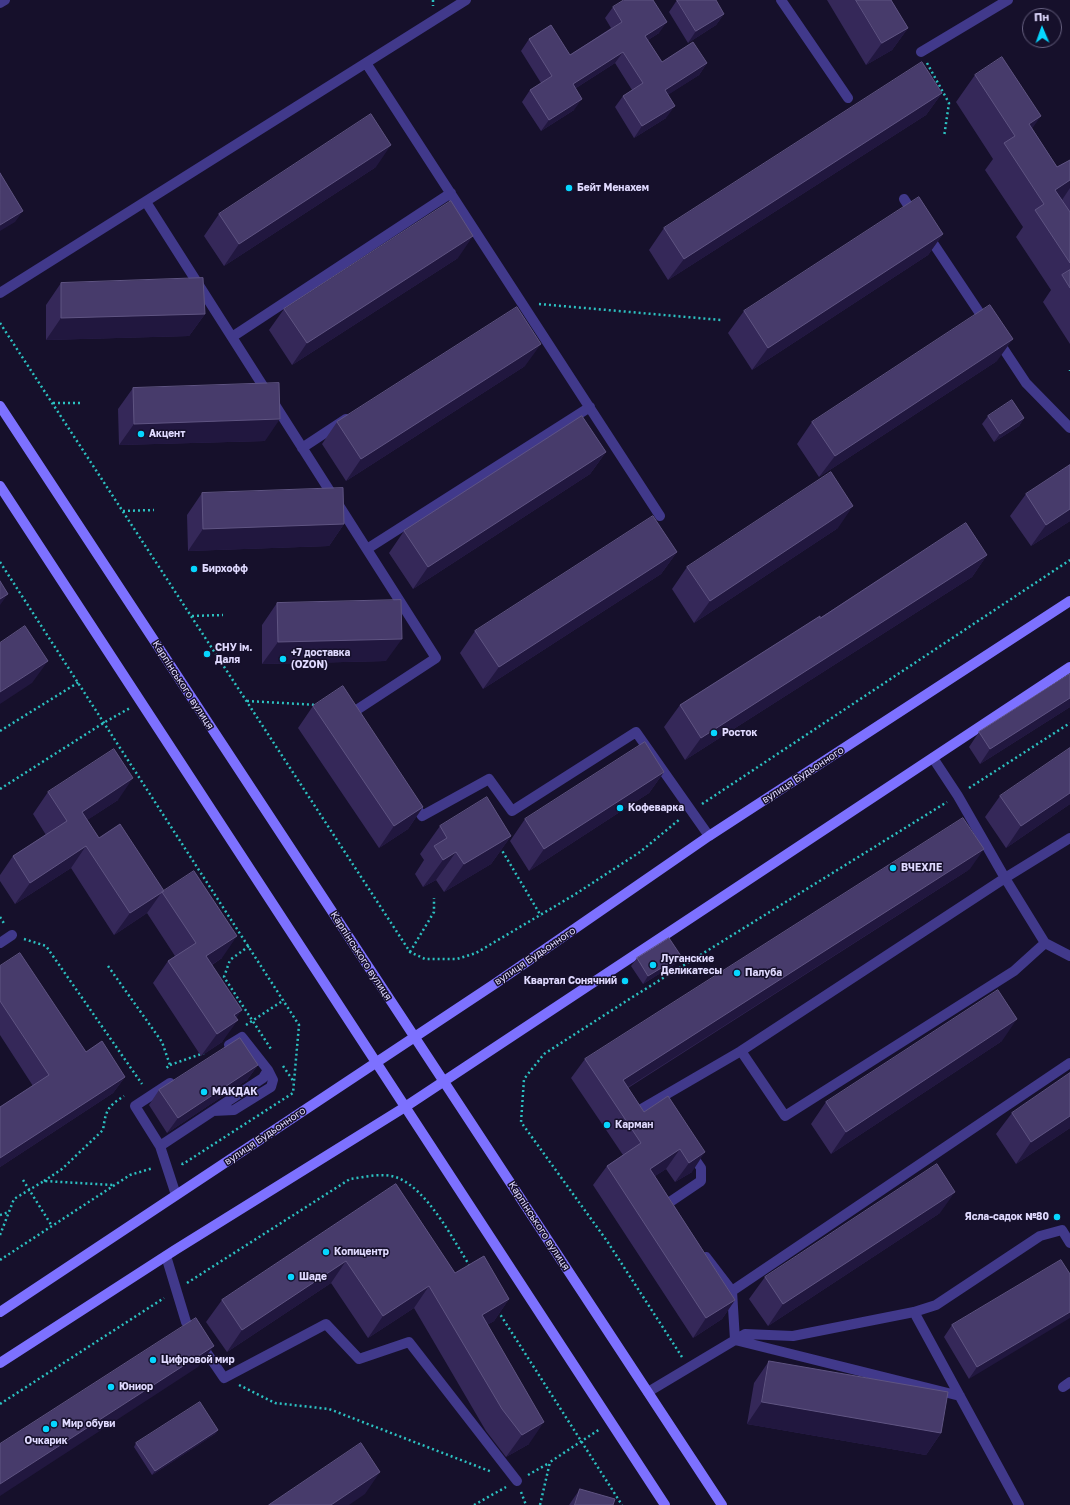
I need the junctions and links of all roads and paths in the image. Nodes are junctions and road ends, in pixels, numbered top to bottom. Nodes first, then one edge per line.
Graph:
1 (5, 0) edge
2 (466, 0) edge
3 (781, 0) edge
4 (1008, 0) edge
5 (0, 3) edge
6 (921, 52) joint
7 (366, 63) junction
8 (848, 98) dead end
9 (944, 137) dead end
10 (451, 193) junction
11 (904, 199) dead end
12 (146, 202) junction
13 (0, 293) edge
14 (520, 305) junction
15 (721, 320) dead end
16 (0, 323) edge
17 (232, 337) junction
18 (80, 403) dead end
19 (52, 404) junction
20 (0, 406) edge
21 (590, 407) junction
22 (354, 414) edge
23 (1070, 428) edge
24 (302, 448) junction
25 (0, 486) edge
26 (154, 510) dead end
27 (123, 511) junction
28 (660, 516) dead end
29 (367, 549) junction
30 (1070, 560) edge
31 (0, 562) edge
32 (1070, 600) edge
33 (223, 615) dead end
34 (191, 616) junction
35 (1070, 667) edge
36 (78, 682) junction
37 (246, 701) junction
38 (141, 702) junction
39 (324, 705) edge
40 (105, 722) junction
41 (1070, 723) edge
42 (361, 726) edge
43 (0, 732) edge
44 (933, 758) junction
45 (0, 789) edge
46 (404, 791) edge
47 (958, 796) junction
48 (692, 811) junction
49 (709, 836) junction
50 (1070, 838) edge
51 (499, 845) edge
52 (1005, 878) junction
53 (434, 898) dead end
54 (541, 916) junction
55 (0, 917) edge
56 (12, 935) junction
57 (0, 943) edge
58 (1045, 943) junction
59 (249, 946) junction
60 (410, 952) junction
61 (1070, 956) edge
62 (108, 966) dead end
63 (414, 1037) junction
64 (222, 1050) edge
65 (273, 1051) dead end
66 (741, 1051) junction
67 (376, 1062) junction
68 (1070, 1063) edge
69 (281, 1064) dead end
70 (159, 1073) dead end
71 (182, 1076) edge
72 (148, 1080) dead end
73 (294, 1082) junction
74 (444, 1082) junction
75 (142, 1084) junction
76 (135, 1088) dead end
77 (129, 1093) dead end
78 (405, 1108) junction
79 (631, 1115) edge
80 (685, 1144) edge
81 (160, 1146) junction
82 (166, 1164) junction
83 (23, 1180) dead end
84 (44, 1181) junction
85 (114, 1185) junction
86 (29, 1190) junction
87 (176, 1195) junction
88 (660, 1195) edge
89 (9, 1211) junction
90 (0, 1215) edge
91 (52, 1226) junction
92 (0, 1235) edge
93 (1070, 1243) edge
94 (699, 1247) edge
95 (166, 1256) junction
96 (0, 1260) edge
97 (473, 1271) edge
98 (176, 1290) junction
99 (732, 1291) junction
100 (494, 1304) edge
101 (0, 1312) edge
102 (914, 1312) junction
103 (735, 1340) junction
104 (0, 1363) edge
105 (689, 1368) junction
106 (224, 1378) junction
107 (648, 1392) junction
108 (960, 1396) junction
109 (0, 1404) edge
110 (611, 1422) junction
111 (580, 1443) junction
112 (517, 1481) joint
113 (540, 1505) edge
114 (622, 1505) edge
115 (665, 1505) edge
116 (722, 1505) edge
117 (1018, 1505) edge

1 - 5 lane
2 - 7 lane
3 - 8 lane
4 - 6 lane
6 - 9 path
7 - 10 lane
7 - 12 lane
10 - 14 lane
10 - 17 lane
11 - 23 lane
12 - 13 lane
12 - 17 lane
14 - 15 path
14 - 21 lane
16 - 19 path
17 - 24 lane
18 - 19 path
19 - 27 path
20 - 63 main road, Карпінського вулиця
21 - 28 lane
21 - 29 lane
22 - 24 lane
24 - 29 lane
25 - 38 main road
26 - 27 path
27 - 34 path
29 - 42 lane
30 - 48 path
31 - 36 path
32 - 49 main road, вулиця Будьонного
33 - 34 path
34 - 37 path
35 - 44 main road
36 - 40 path
36 - 43 path
37 - 39 path
37 - 60 path
38 - 40 path
38 - 67 main road
40 - 45 path
40 - 59 path
41 - 47 path
44 - 47 lane
44 - 74 main road
46 - 48 lane
47 - 52 lane
47 - 105 path
48 - 49 lane
48 - 54 path
49 - 63 main road, вулиця Будьонного
50 - 52 lane
51 - 54 path
52 - 58 lane
52 - 66 lane
53 - 60 path
54 - 60 path
55 - 56 path
56 - 57 lane
56 - 75 path
58 - 61 lane
58 - 66 lane
59 - 65 path
59 - 73 path
62 - 70 path
63 - 67 main road, вулиця Будьонного
63 - 74 main road, Карпінського вулиця
64 - 81 lane
66 - 79 lane
67 - 78 main road
67 - 87 main road, вулиця Будьонного
68 - 99 lane
69 - 73 path
71 - 81 lane
72 - 75 path
73 - 82 path
74 - 78 main road
74 - 107 main road, Карпінського вулиця
75 - 76 path
77 - 84 path
78 - 95 main road
78 - 110 main road
80 - 88 lane
81 - 82 lane
82 - 85 path
82 - 87 lane
83 - 86 path
84 - 85 path
84 - 86 path
85 - 91 path
86 - 89 path
86 - 91 path
87 - 101 main road, вулиця Будьонного
89 - 90 path
89 - 92 path
91 - 96 path
93 - 102 lane
94 - 99 lane
95 - 98 lane
95 - 104 main road
97 - 98 path
98 - 106 lane
98 - 109 path
99 - 103 lane
100 - 111 path
102 - 103 lane
102 - 108 lane
103 - 105 lane
103 - 108 lane
105 - 107 lane
106 - 112 path
106 - 112 lane
107 - 116 main road, Карпінського вулиця
108 - 117 lane
110 - 111 path
110 - 115 main road
111 - 113 path
111 - 114 path

